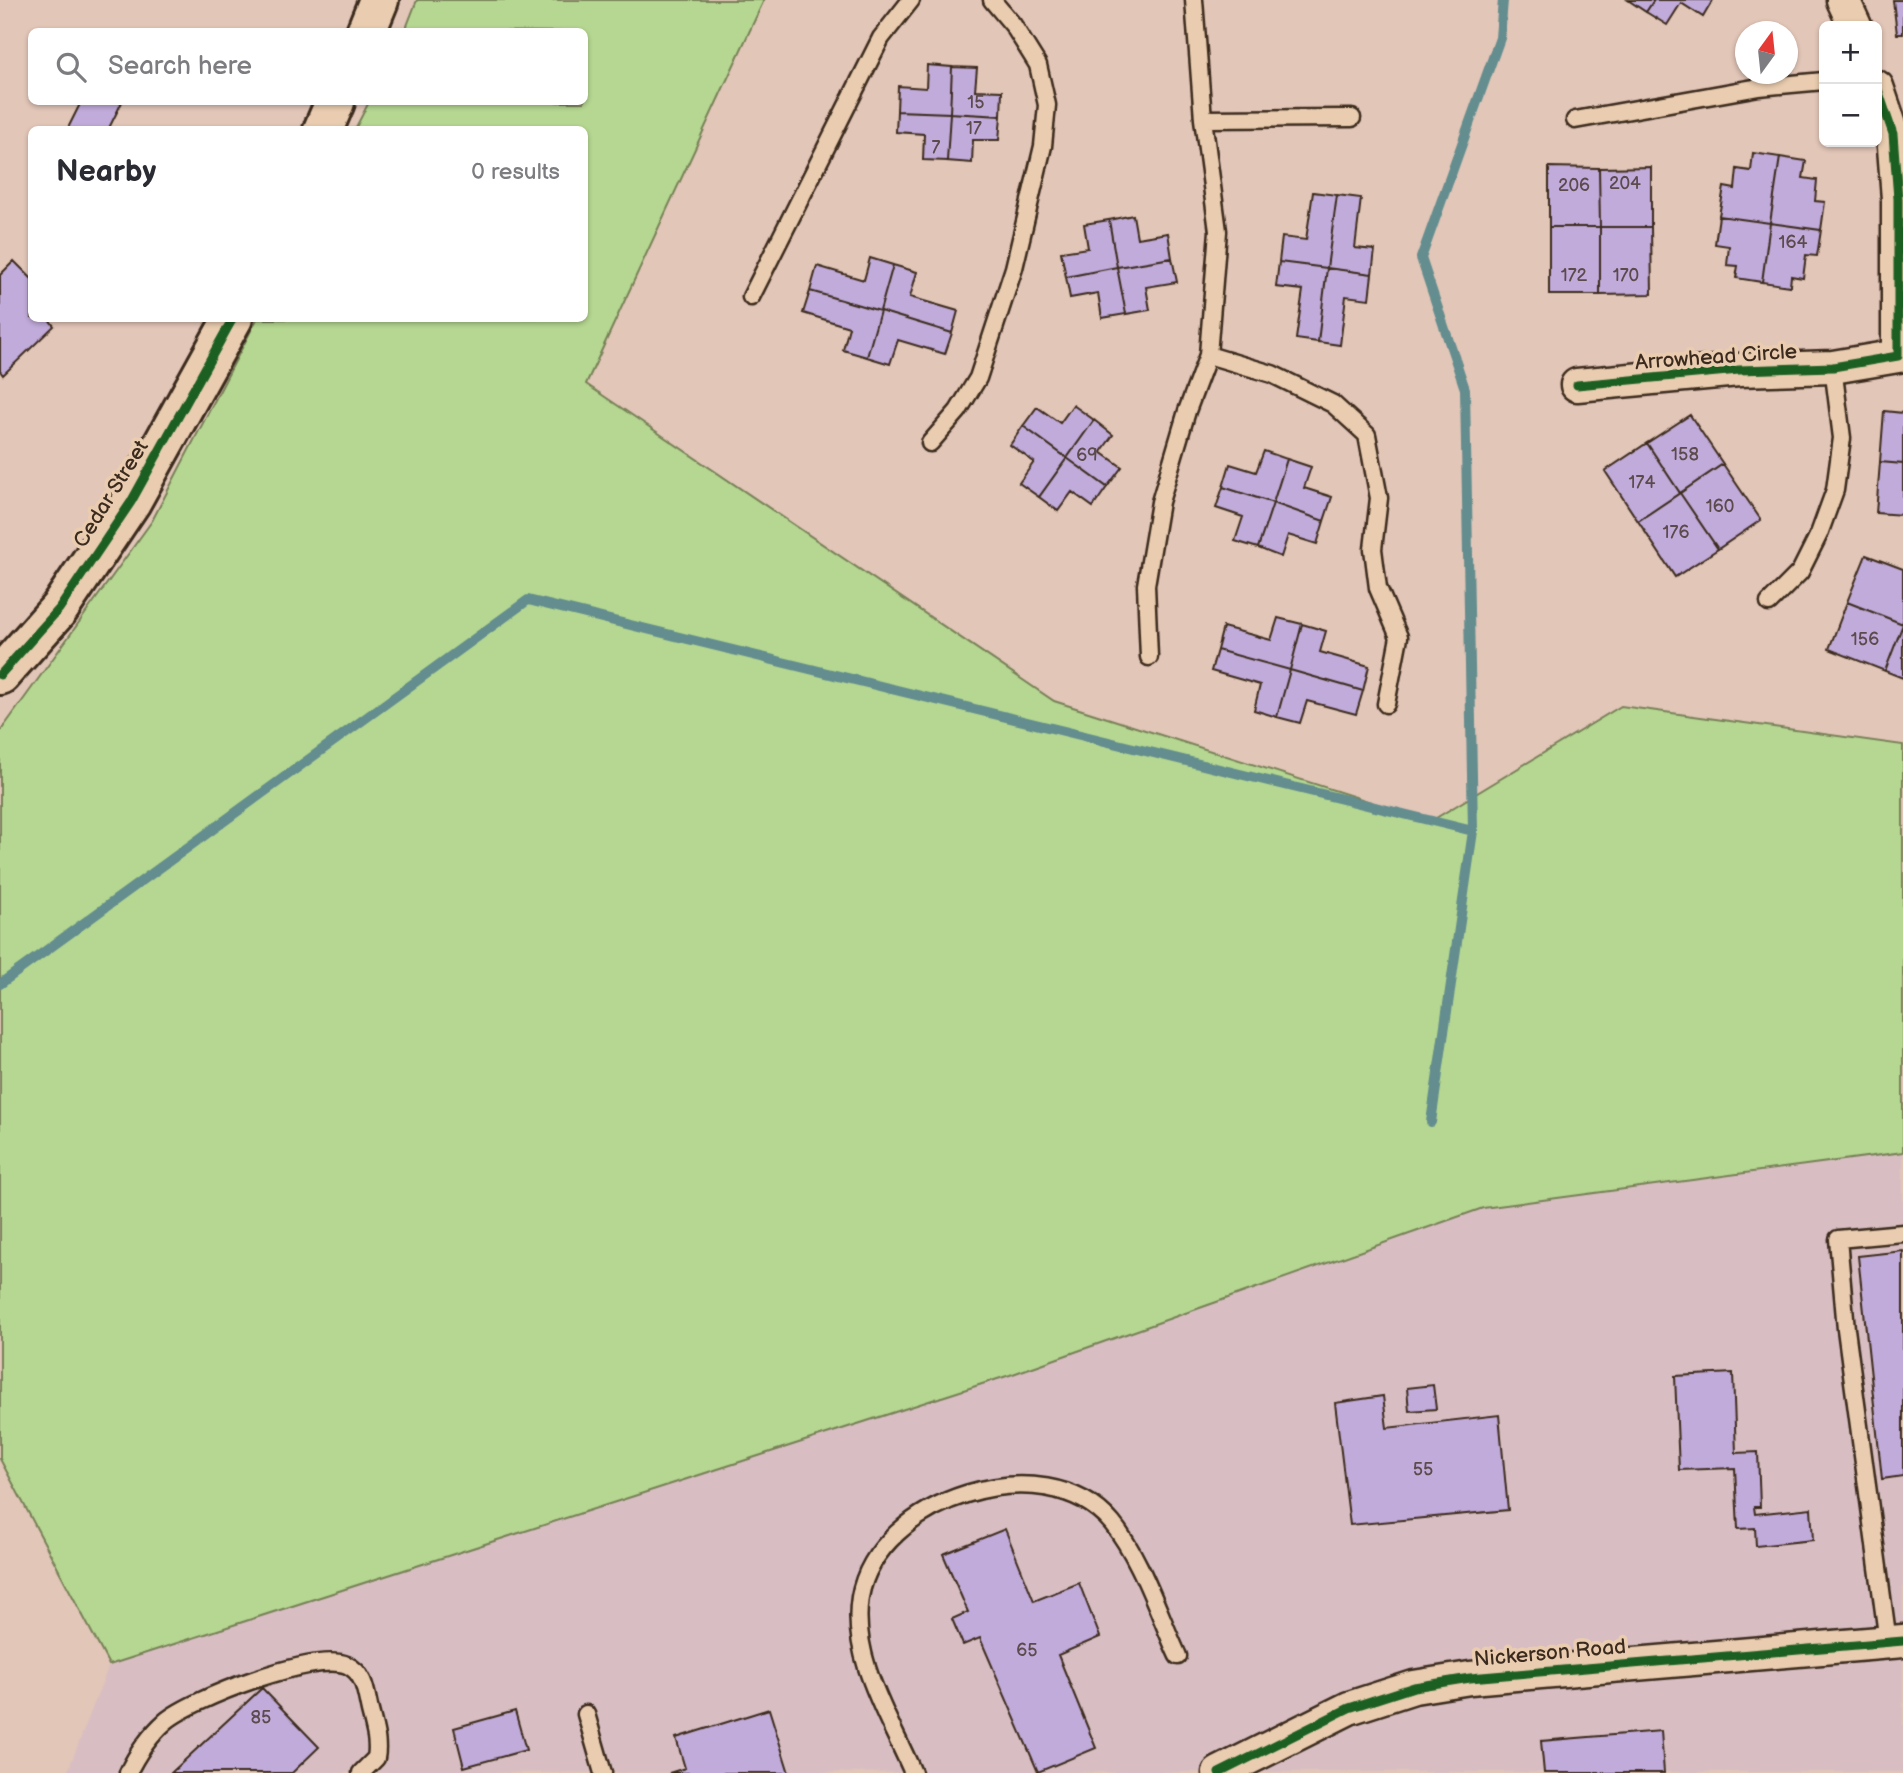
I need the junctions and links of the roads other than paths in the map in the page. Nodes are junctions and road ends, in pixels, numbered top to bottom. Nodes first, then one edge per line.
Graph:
1 (379, 0) edge
2 (911, 0) edge
3 (992, 0) edge
4 (1194, 0) edge
5 (1843, 0) edge
6 (1853, 21) edge
7 (368, 28) edge
8 (1819, 81) edge
9 (1882, 101) edge
10 (334, 105) edge
11 (1352, 118) dead end
12 (1203, 119) junction
13 (1576, 120) dead end
14 (325, 126) edge
15 (751, 298) dead end
16 (231, 322) edge
17 (1208, 355) junction
18 (1901, 356) edge
19 (1833, 367) junction
20 (1577, 385) dead end
21 (930, 443) dead end
22 (1769, 603) dead end
23 (1149, 657) dead end
24 (0, 675) edge
25 (1386, 704) dead end
26 (1903, 1233) edge
27 (1895, 1641) edge
28 (1178, 1656) dead end
29 (586, 1714) dead end
30 (128, 1773) edge
31 (361, 1773) edge
32 (603, 1773) edge
33 (913, 1773) edge
34 (1219, 1773) edge

1 - 7 street
2 - 15 lane
3 - 21 lane
4 - 12 lane
5 - 6 street
8 - 13 lane
9 - 18 street, Arrowhead Circle
10 - 14 street
11 - 12 lane
12 - 17 lane
16 - 24 street, Cedar Street
17 - 23 lane
17 - 25 lane
18 - 19 street, Arrowhead Circle
19 - 20 street, Arrowhead Circle
19 - 22 lane
26 - 27 lane
27 - 34 street, Nickerson Road
28 - 33 lane
29 - 32 lane
30 - 31 lane

